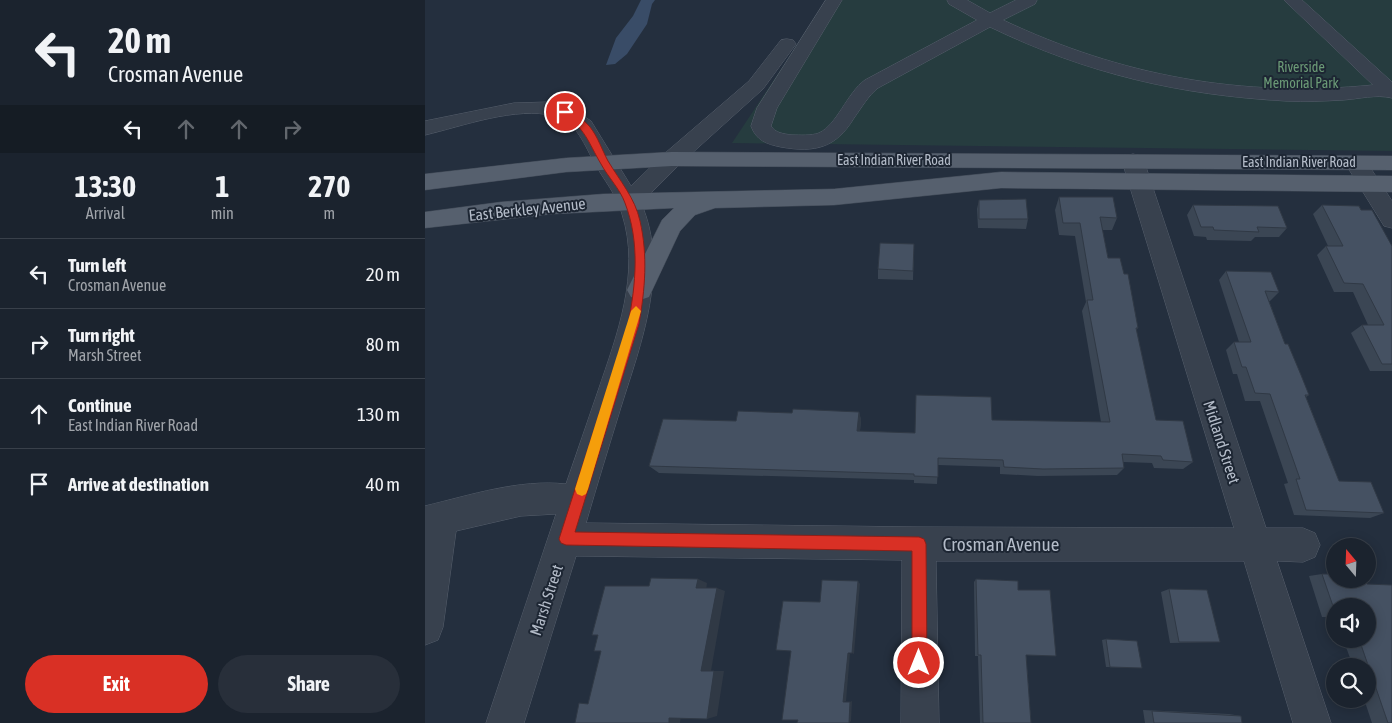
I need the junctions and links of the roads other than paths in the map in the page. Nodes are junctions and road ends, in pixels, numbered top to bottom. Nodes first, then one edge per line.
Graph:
1 (817, 0) edge
2 (834, 0) edge
3 (955, 0) edge
4 (1029, 0) edge
5 (1292, 0) edge
6 (990, 20) junction
7 (1391, 90) edge
8 (425, 128) edge
9 (672, 159) junction
10 (604, 162) junction
11 (1356, 163) junction
12 (1392, 163) edge
13 (1136, 171) junction
14 (425, 182) edge
15 (1369, 184) junction
16 (1392, 184) edge
17 (714, 200) junction
18 (629, 201) junction
19 (425, 220) edge
20 (1392, 220) edge
21 (640, 290) junction
22 (578, 501) junction
23 (434, 520) edge
24 (566, 539) junction
25 (919, 544) junction
26 (1303, 545) dead end
27 (1255, 546) junction
28 (425, 626) edge
29 (505, 723) edge
30 (920, 723) edge
31 (1312, 723) edge

1 - 9 street
2 - 6 street
3 - 6 street
4 - 6 street
5 - 7 street
6 - 7 street
8 - 10 street
9 - 10 main road, East Indian River Road
9 - 13 main road, East Indian River Road
9 - 18 street
10 - 14 main road
10 - 18 street, Marsh Street
11 - 12 main road, East Indian River Road
11 - 13 main road, East Indian River Road
11 - 15 street
13 - 15 main road, East Indian River Road
13 - 17 main road, East Indian River Road
13 - 27 street, Midland Street
15 - 16 main road, East Indian River Road
15 - 20 street
17 - 18 main road, East Indian River Road
17 - 21 main road
18 - 19 main road, East Berkley Avenue
18 - 21 street, Marsh Street
21 - 22 street, Marsh Street
22 - 23 street
22 - 24 street, Marsh Street
23 - 28 street
24 - 25 street, Crosman Avenue
24 - 29 street, Marsh Street
25 - 27 street, Crosman Avenue
25 - 30 street
26 - 27 street, Crosman Avenue
27 - 31 street, Midland Street

